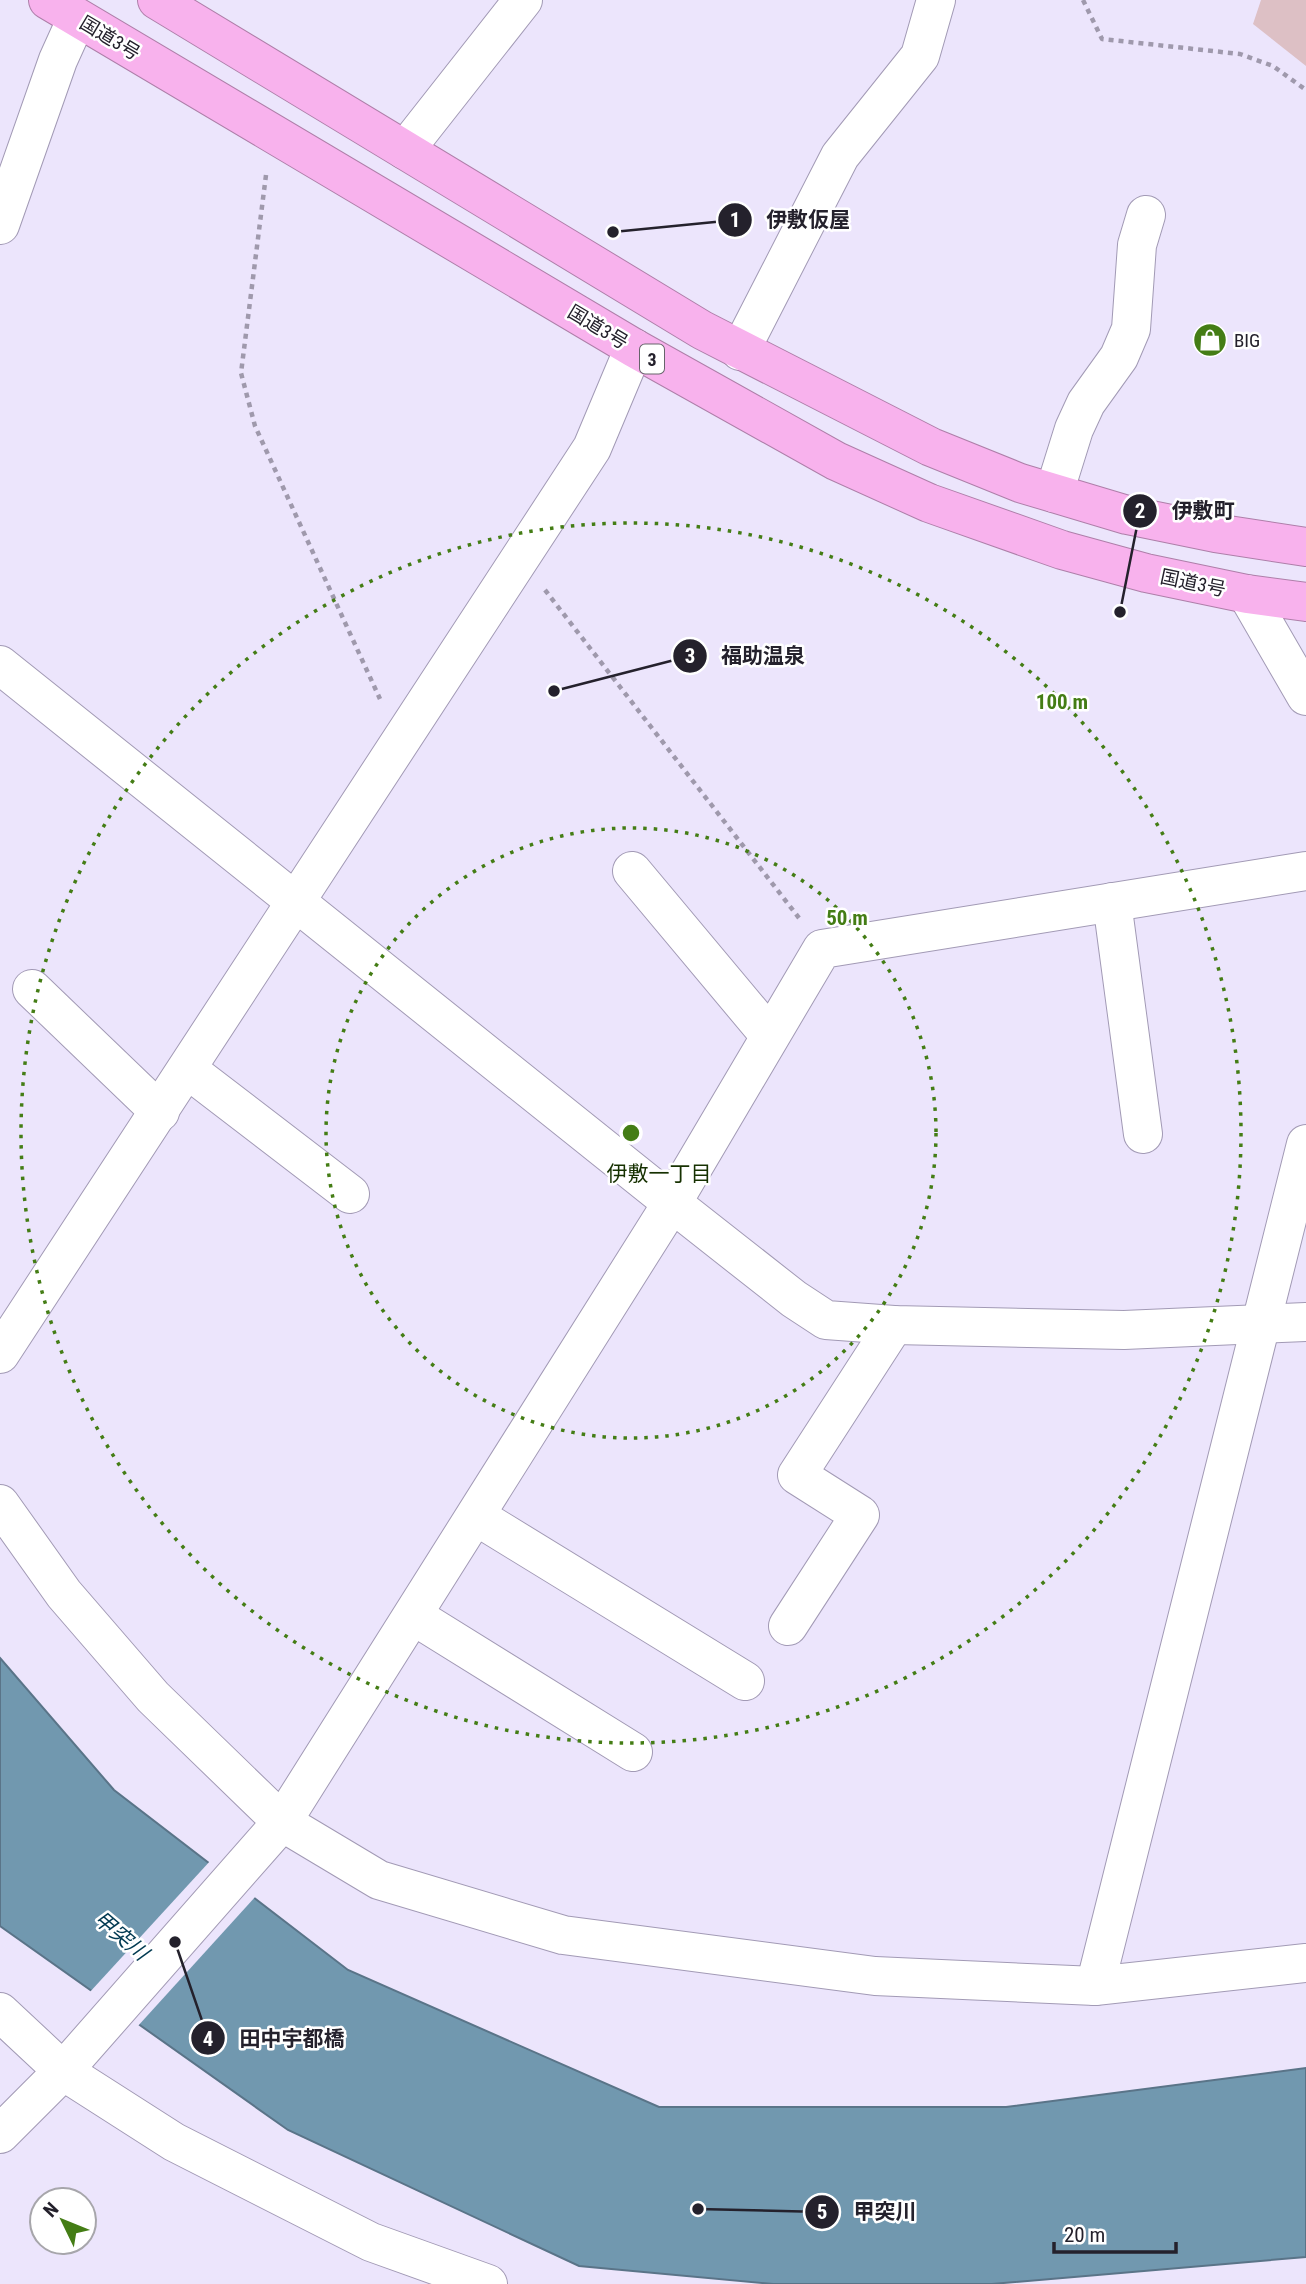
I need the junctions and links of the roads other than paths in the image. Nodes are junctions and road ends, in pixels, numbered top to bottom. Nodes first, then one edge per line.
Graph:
1 (157, 0) edge
2 (523, 0) edge
3 (936, 0) edge
4 (62, 9) edge
5 (405, 150) junction
6 (1146, 215) dead end
7 (0, 225) edge
8 (634, 348) junction
9 (740, 351) junction
10 (1054, 493) junction
11 (1306, 547) edge
12 (1247, 594) junction
13 (1306, 602) edge
14 (0, 665) edge
15 (1306, 696) edge
16 (632, 871) dead end
17 (1306, 871) edge
18 (1112, 902) junction
19 (296, 904) junction
20 (32, 989) dead end
21 (771, 1036) junction
22 (187, 1069) junction
23 (160, 1112) junction
24 (1143, 1134) dead end
25 (1306, 1144) edge
26 (350, 1194) dead end
27 (671, 1203) junction
28 (1261, 1322) junction
29 (1306, 1322) edge
30 (894, 1325) junction
31 (0, 1354) edge
32 (0, 1504) edge
33 (476, 1516) junction
34 (414, 1616) junction
35 (789, 1626) dead end
36 (745, 1681) dead end
37 (633, 1752) dead end
38 (282, 1822) junction
39 (1306, 1963) edge
40 (1095, 1986) junction
41 (0, 2012) edge
42 (63, 2071) junction
43 (0, 2134) edge
44 (488, 2284) edge

1 - 5 highway
2 - 5 street
3 - 9 street
4 - 7 street
4 - 8 highway, 国道3号 / 3
5 - 9 highway
6 - 10 street
8 - 12 highway, 国道3号 / 3
8 - 19 street
9 - 10 highway
10 - 11 highway
12 - 13 highway, 国道3号 / 3
12 - 15 street
14 - 19 street
16 - 21 street
17 - 18 street
18 - 21 street
18 - 24 street
19 - 22 street
19 - 27 street
20 - 23 street
21 - 27 street
22 - 23 street
22 - 26 street
23 - 31 street
25 - 28 street
27 - 30 street
27 - 33 street
28 - 29 street
28 - 30 street
28 - 40 street
30 - 35 street
32 - 38 street
33 - 34 street
33 - 36 street
34 - 37 street
34 - 38 street
38 - 40 street
38 - 42 street
39 - 40 street
41 - 42 street
42 - 43 street
42 - 44 street

